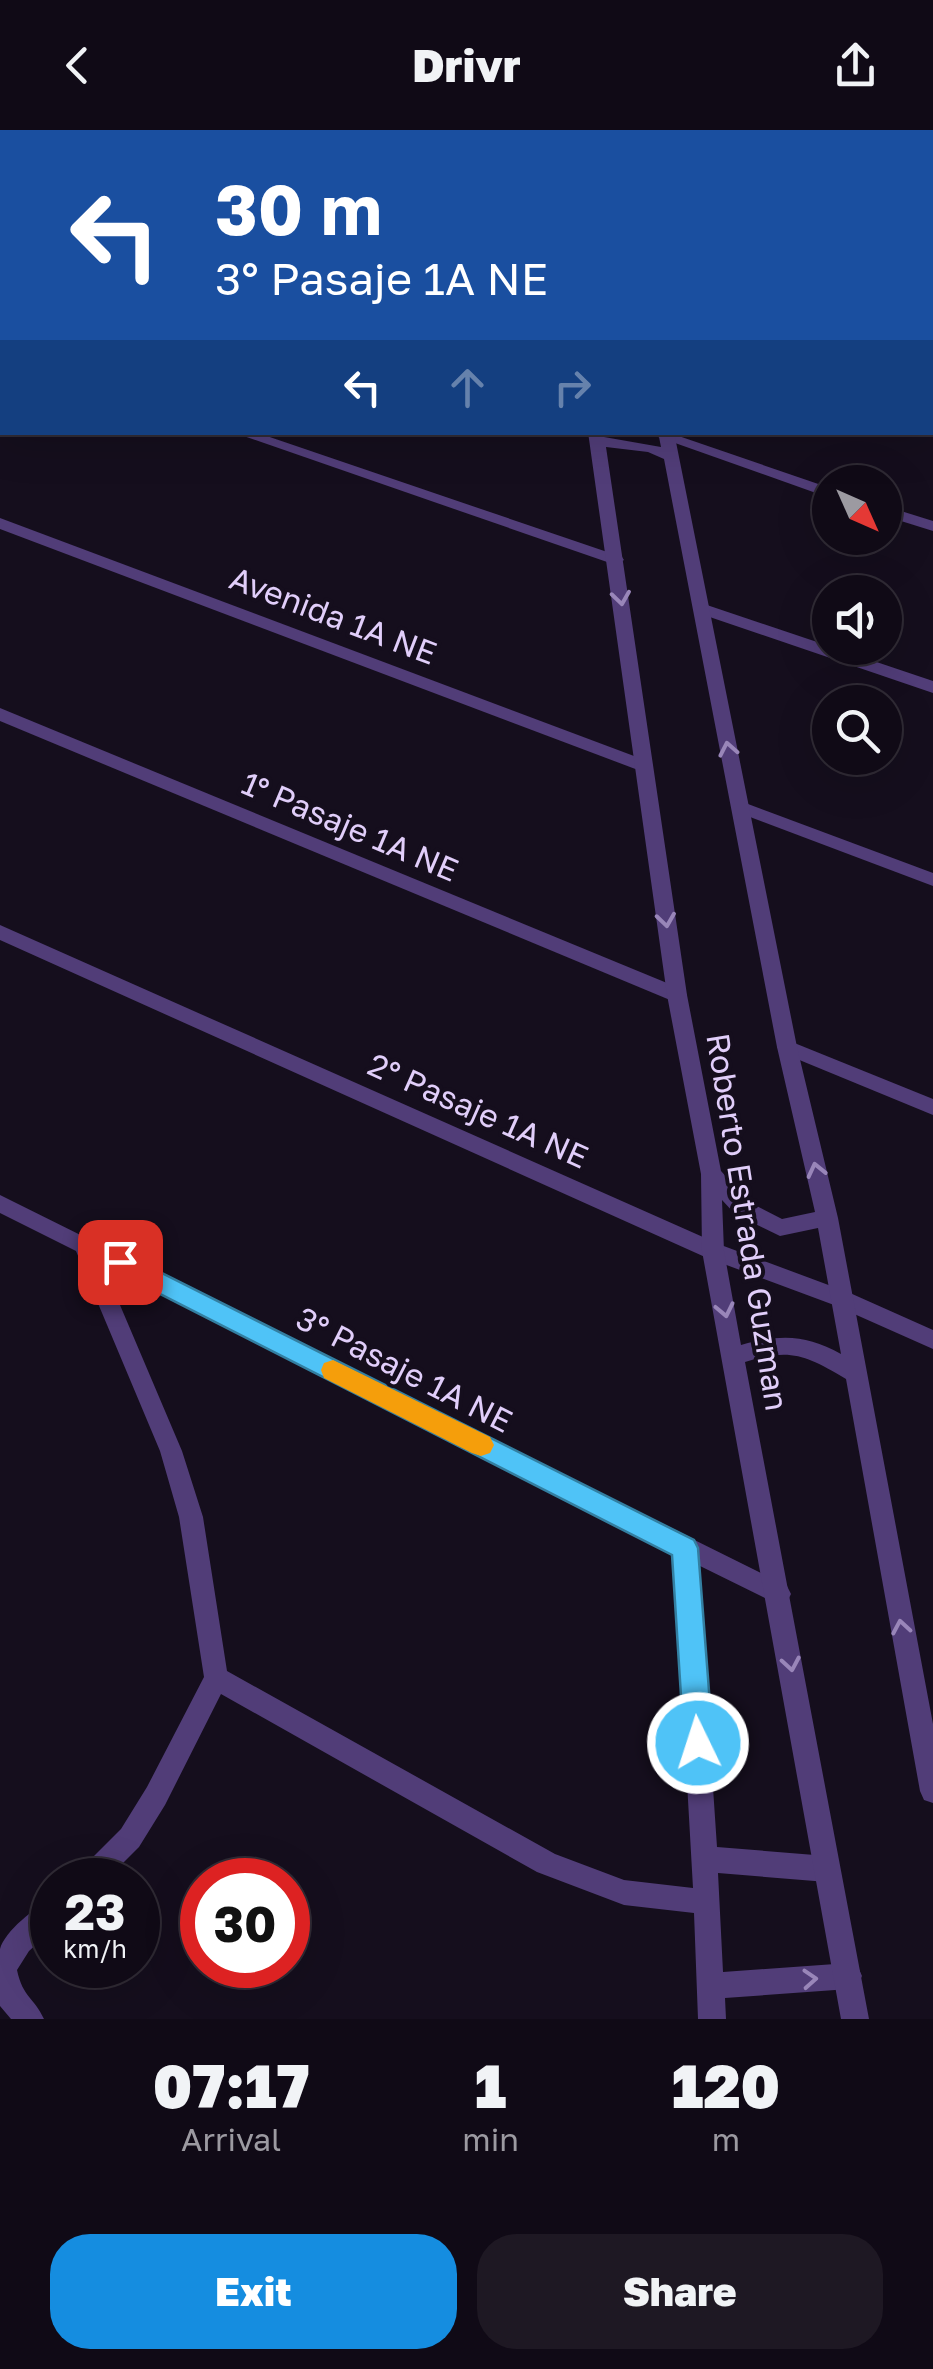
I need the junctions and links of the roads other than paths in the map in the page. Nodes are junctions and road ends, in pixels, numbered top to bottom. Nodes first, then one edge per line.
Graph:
1 (248, 435) edge
2 (597, 437) edge
3 (664, 441) edge
4 (812, 487) edge
5 (902, 516) edge
6 (0, 523) edge
7 (933, 526) edge
8 (616, 560) junction
9 (701, 608) junction
10 (933, 687) edge
11 (0, 714) edge
12 (644, 766) junction
13 (740, 807) junction
14 (933, 880) edge
15 (0, 932) edge
16 (676, 995) junction
17 (787, 1047) junction
18 (933, 1107) edge
19 (712, 1174) junction
20 (0, 1203) edge
21 (827, 1218) junction
22 (84, 1244) junction
23 (713, 1252) junction
24 (842, 1298) junction
25 (933, 1340) edge
26 (734, 1356) junction
27 (855, 1373) junction
28 (685, 1548) junction
29 (778, 1594) junction
30 (216, 1678) junction
31 (922, 1684) edge
32 (933, 1791) edge
33 (110, 1858) edge
34 (707, 1860) junction
35 (828, 1869) junction
36 (707, 1901) junction
37 (30, 1933) edge
38 (849, 1976) junction
39 (709, 1986) junction
40 (30, 2019) edge
41 (712, 2019) edge
42 (855, 2019) edge

1 - 8 street
2 - 3 street
2 - 8 street, Roberto Estrada Guzman
3 - 4 street
3 - 9 street, Roberto Estrada Guzman
5 - 7 street
6 - 12 street, Avenida 1A NE
8 -> 12 street, Roberto Estrada Guzman
9 - 10 street
13 -> 9 street, Roberto Estrada Guzman
11 - 16 street, 1° Pasaje 1A NE
12 -> 16 street, Roberto Estrada Guzman
13 - 14 street
13 - 17 street, Roberto Estrada Guzman
15 - 23 street, 2° Pasaje 1A NE
16 - 19 street, Roberto Estrada Guzman
17 - 18 street
21 -> 17 street, Roberto Estrada Guzman
19 - 21 street
19 - 23 street, Roberto Estrada Guzman
20 - 22 street, 3° Pasaje 1A NE
21 - 24 street, Roberto Estrada Guzman
22 - 28 street, 3° Pasaje 1A NE
22 - 30 street
23 - 24 street, 2° Pasaje 1A NE
23 -> 26 street, Roberto Estrada Guzman
24 - 25 street, 2° Pasaje 1A NE
24 - 27 street, Roberto Estrada Guzman
26 - 27 street
26 - 29 street, Roberto Estrada Guzman
31 -> 27 street, Roberto Estrada Guzman
28 - 29 street, 3° Pasaje 1A NE
28 - 34 street
29 -> 35 street, Roberto Estrada Guzman
30 - 33 street
30 - 36 street
31 - 32 street, Roberto Estrada Guzman
34 - 35 street
34 - 36 street
35 - 38 street, Roberto Estrada Guzman
36 - 39 street
37 - 40 street
39 -> 38 street
38 - 42 street, Roberto Estrada Guzman
39 - 41 street

